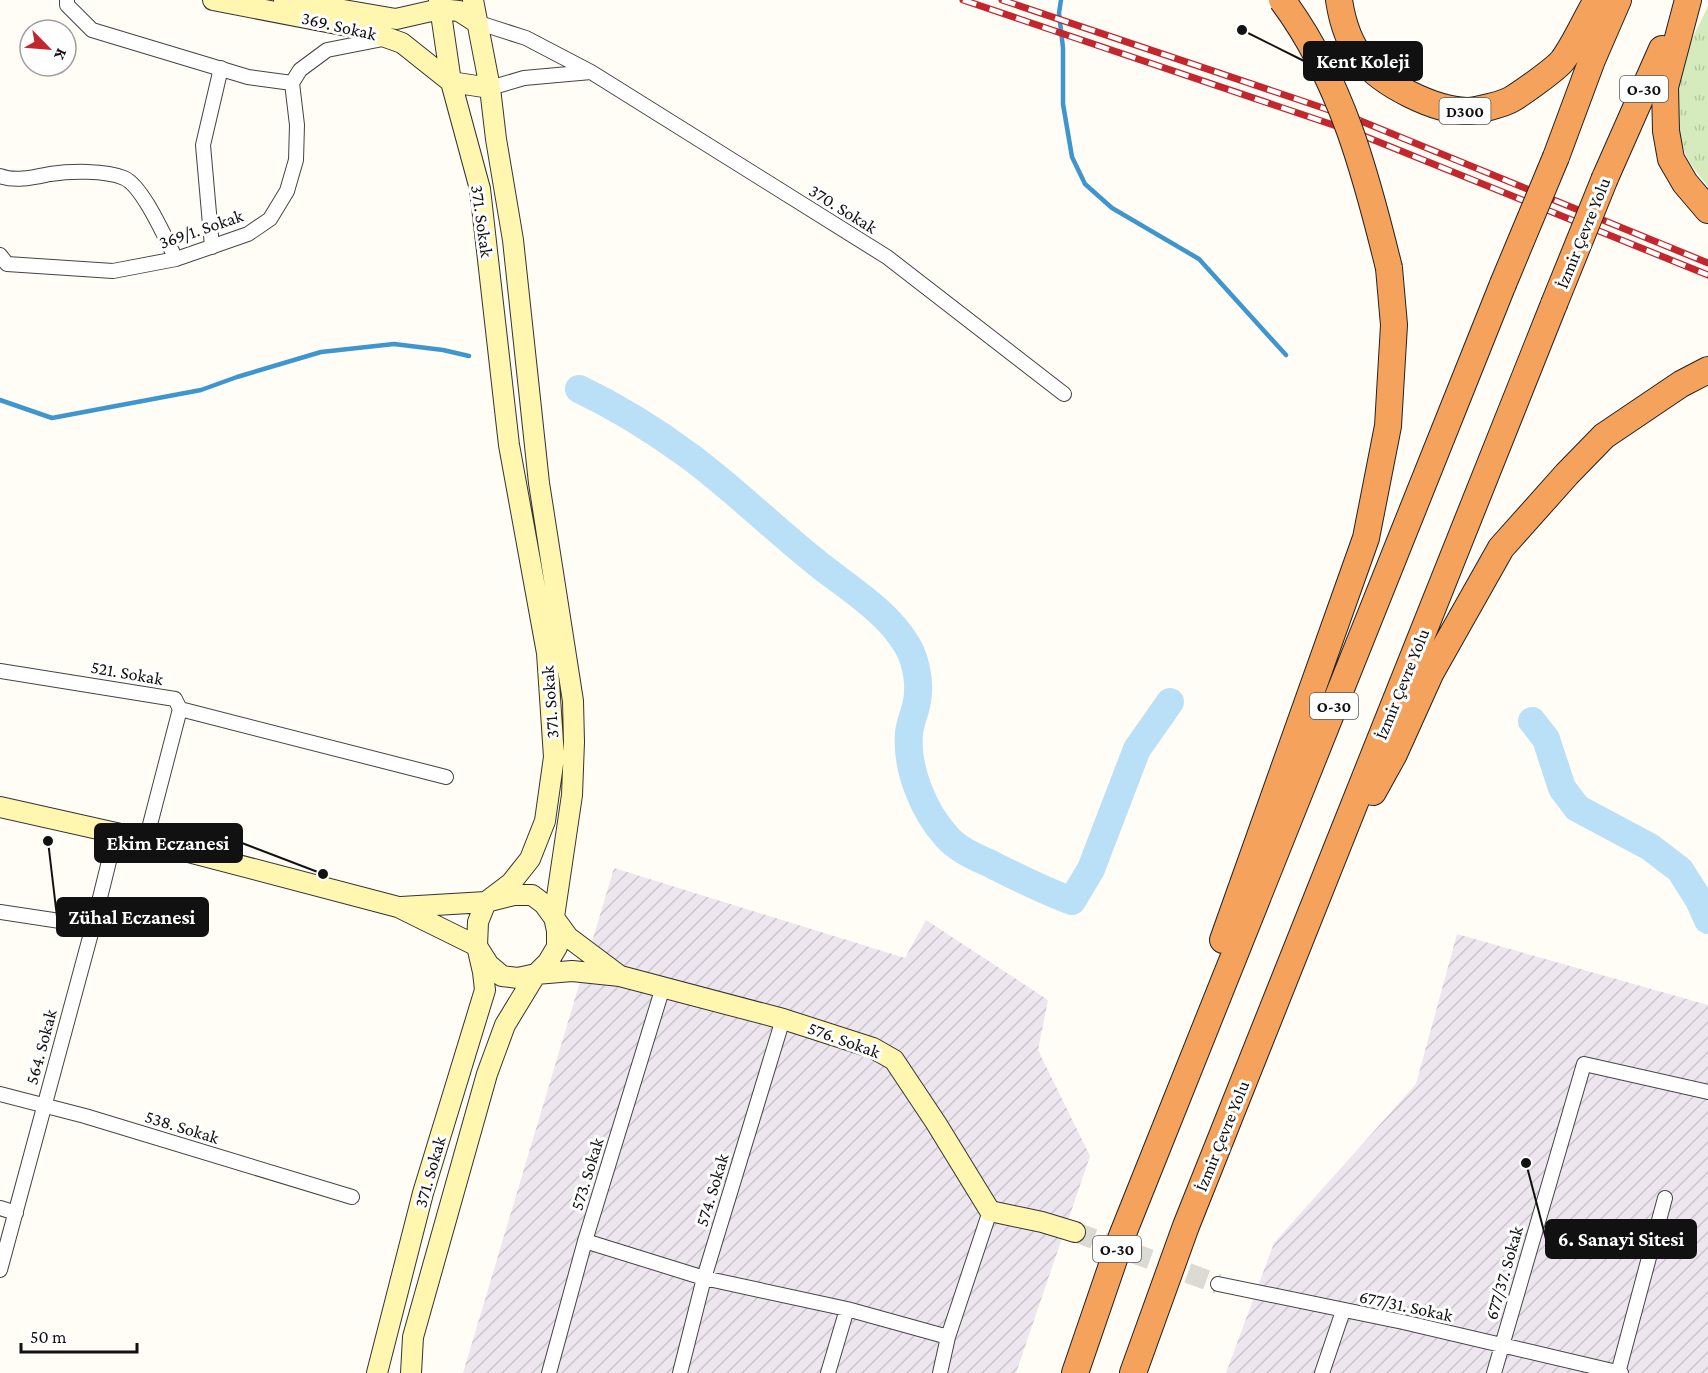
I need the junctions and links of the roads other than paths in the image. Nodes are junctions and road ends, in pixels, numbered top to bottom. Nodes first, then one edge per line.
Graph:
1 (66, 0) edge
2 (213, 0) edge
3 (284, 0) edge
4 (473, 0) edge
5 (1282, 0) edge
6 (1339, 0) edge
7 (1597, 0) edge
8 (1618, 0) edge
9 (1683, 0) edge
10 (1688, 0) edge
11 (440, 4) edge
12 (476, 22) junction
13 (388, 38) junction
14 (221, 68) junction
15 (591, 72) junction
16 (451, 82) junction
17 (292, 83) junction
18 (490, 88) junction
19 (0, 176) edge
20 (1708, 210) edge
21 (212, 247) junction
22 (0, 255) edge
23 (176, 259) junction
24 (1708, 370) edge
25 (1064, 393) dead end
26 (0, 671) edge
27 (180, 709) junction
28 (446, 777) dead end
29 (0, 807) edge
30 (116, 833) junction
31 (146, 840) junction
32 (1327, 873) junction
33 (486, 902) junction
34 (398, 907) junction
35 (0, 912) edge
36 (554, 917) junction
37 (93, 926) junction
38 (477, 946) junction
39 (536, 974) junction
40 (620, 976) junction
41 (663, 987) junction
42 (783, 1019) junction
43 (1708, 1092) edge
44 (0, 1094) edge
45 (44, 1106) junction
46 (1166, 1127) junction
47 (352, 1197) dead end
48 (1665, 1198) dead end
49 (0, 1208) edge
50 (990, 1211) junction
51 (16, 1213) junction
52 (1075, 1232) tunnel mouth
53 (585, 1241) junction
54 (0, 1270) edge
55 (704, 1278) junction
56 (1218, 1284) tunnel mouth
57 (847, 1309) junction
58 (1343, 1311) junction
59 (948, 1337) junction
60 (1501, 1346) junction
61 (377, 1373) edge
62 (411, 1373) edge
63 (549, 1373) edge
64 (680, 1373) edge
65 (828, 1373) edge
66 (940, 1373) edge
67 (1075, 1373) edge
68 (1133, 1373) edge
69 (1322, 1373) edge
70 (1494, 1373) edge
71 (1619, 1373) edge

1 - 14 street
2 - 13 main road, 369. Sokak
3 - 11 main road, 369. Sokak
4 - 12 main road, 371. Sokak
5 - 46 highway, bridge
6 - 7 highway, D300
8 - 46 highway, O-30, bridge
9 - 32 highway, İzmir Çevre Yolu / O-30, bridge
10 - 20 highway
11 - 12 main road
11 - 16 main road, 371. Sokak
12 - 15 street, 370. Sokak
12 - 18 main road, 371. Sokak
13 - 16 main road, 369. Sokak
13 - 17 street
14 - 17 street
14 - 21 street
15 - 18 street
15 - 25 street, 370. Sokak
16 - 18 main road
16 - 33 main road, 371. Sokak
17 - 21 street, 369/1. Sokak
18 - 36 main road, 371. Sokak
19 - 23 street
21 - 23 street, 369/1. Sokak
22 - 23 street, 369/1. Sokak
24 - 32 highway
26 - 27 street, 521. Sokak
27 - 28 street
27 - 31 street, 521. Sokak
29 - 30 main road
30 - 31 main road
30 - 37 street, 564. Sokak
31 - 34 main road
32 - 68 highway, İzmir Çevre Yolu / O-30
33 - 34 main road
33 - 36 main road
33 - 38 main road, 371. Sokak
34 - 38 main road
35 - 37 street
36 - 39 main road, 371. Sokak
36 - 40 main road
37 - 45 street, 564. Sokak
38 - 39 main road
38 - 61 main road, 371. Sokak
39 - 40 main road
39 - 62 main road, 371. Sokak
40 - 41 main road, 576. Sokak
41 - 42 main road, 576. Sokak
41 - 53 street, 573. Sokak
42 - 50 main road, 576. Sokak
42 - 55 street, 574. Sokak
43 - 60 street, 677/37. Sokak
44 - 45 street, 538. Sokak
45 - 47 street, 538. Sokak
45 - 51 street, 564. Sokak
46 - 67 highway, O-30
48 - 71 street
49 - 51 street
50 - 52 main road
50 - 59 street
51 - 54 street, 564. Sokak
53 - 55 street
53 - 63 street, 573. Sokak
55 - 57 street
55 - 64 street, 574. Sokak
56 - 58 street, 677/31. Sokak
57 - 59 street
57 - 65 street
58 - 60 street, 677/31. Sokak
58 - 69 street
59 - 66 street
60 - 70 street, 677/37. Sokak
60 - 71 street, 677/31. Sokak

